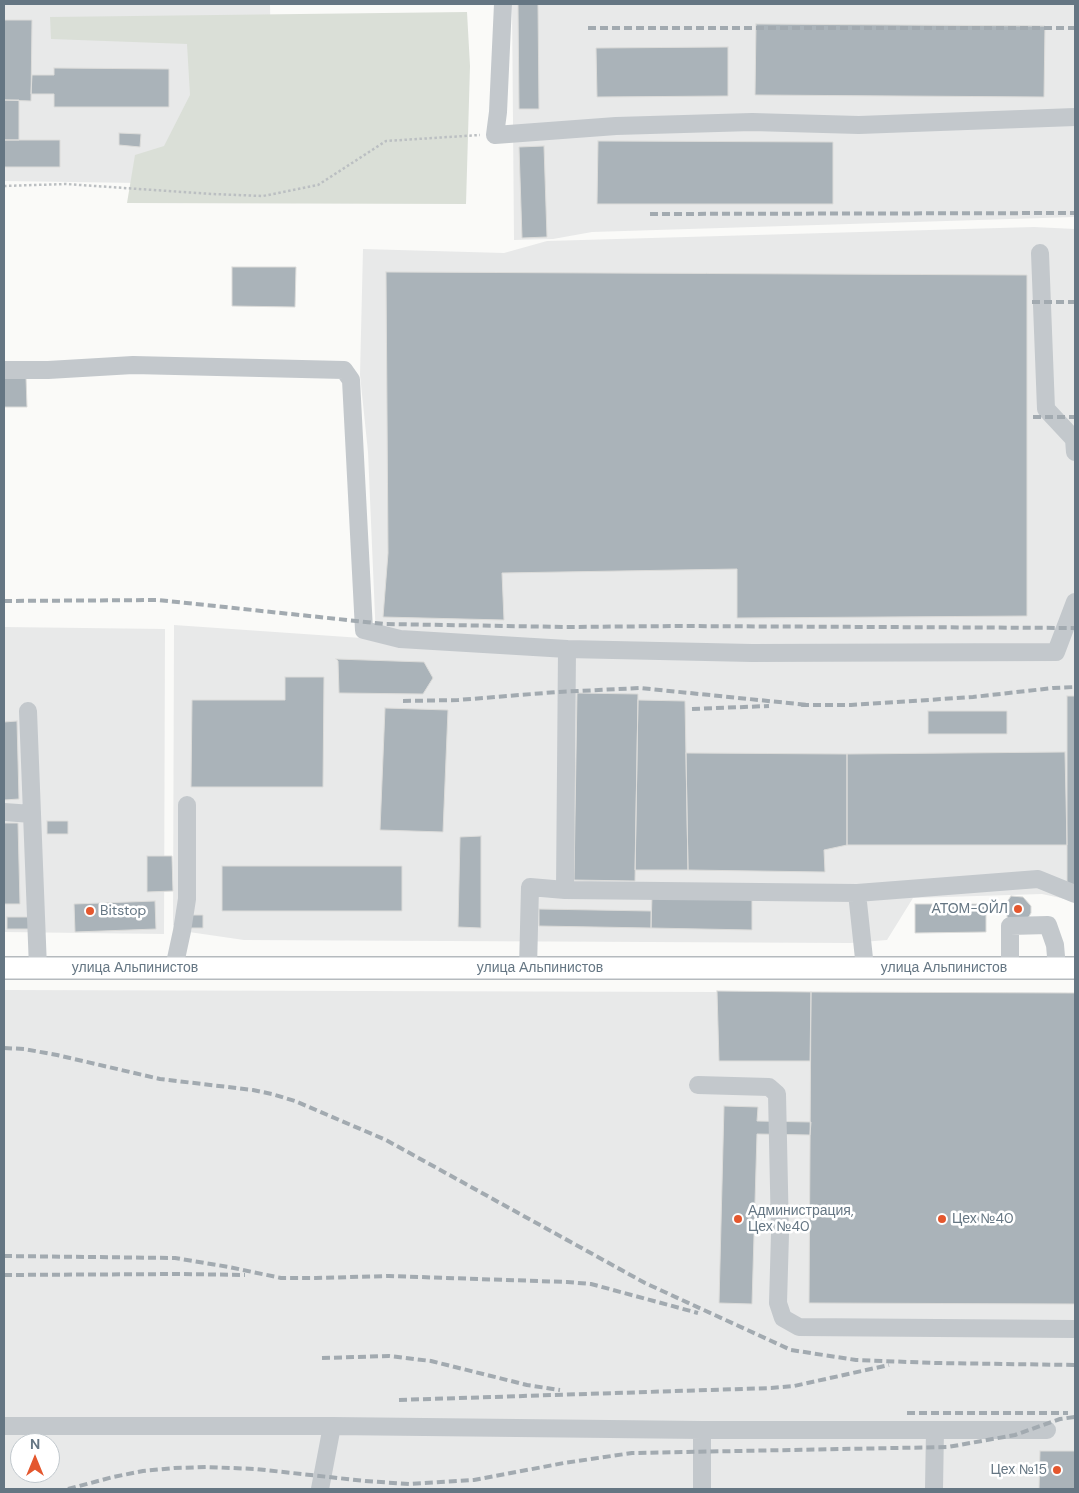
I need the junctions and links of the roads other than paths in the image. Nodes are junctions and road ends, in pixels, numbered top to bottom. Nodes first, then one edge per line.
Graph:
1 (503, 4) edge
2 (1075, 117) edge
3 (1040, 253) dead end
4 (4, 370) edge
5 (1075, 452) edge
6 (1075, 602) edge
7 (567, 648) junction
8 (28, 711) dead end
9 (187, 805) dead end
10 (4, 812) edge
11 (32, 814) junction
12 (565, 890) junction
13 (857, 893) junction
14 (1075, 894) edge
15 (4, 968) edge
16 (38, 968) junction
17 (174, 968) junction
18 (528, 968) junction
19 (865, 968) junction
20 (1010, 968) junction
21 (1066, 968) edge
22 (698, 1085) dead end
23 (1075, 1329) edge
24 (4, 1426) edge
25 (332, 1426) junction
26 (702, 1430) junction
27 (934, 1430) junction
28 (1047, 1430) dead end
29 (320, 1489) edge
30 (702, 1489) edge
31 (934, 1489) edge

1 - 2 lane
3 - 5 lane
4 - 7 lane
6 - 7 lane
7 - 12 lane
8 - 11 lane
9 - 17 lane
10 - 11 lane
11 - 16 lane
12 - 13 lane
12 - 18 lane
13 - 14 lane
13 - 19 lane
15 - 16 main road, улица Альпинистов
16 - 17 main road, улица Альпинистов
17 - 18 main road, улица Альпинистов
18 - 19 main road, улица Альпинистов
19 - 20 main road, улица Альпинистов
20 - 21 main road, улица Альпинистов
20 - 21 lane
22 - 23 lane
24 - 25 lane
25 - 26 lane
25 - 29 lane
26 - 27 lane
26 - 30 lane
27 - 28 lane
27 - 31 lane

